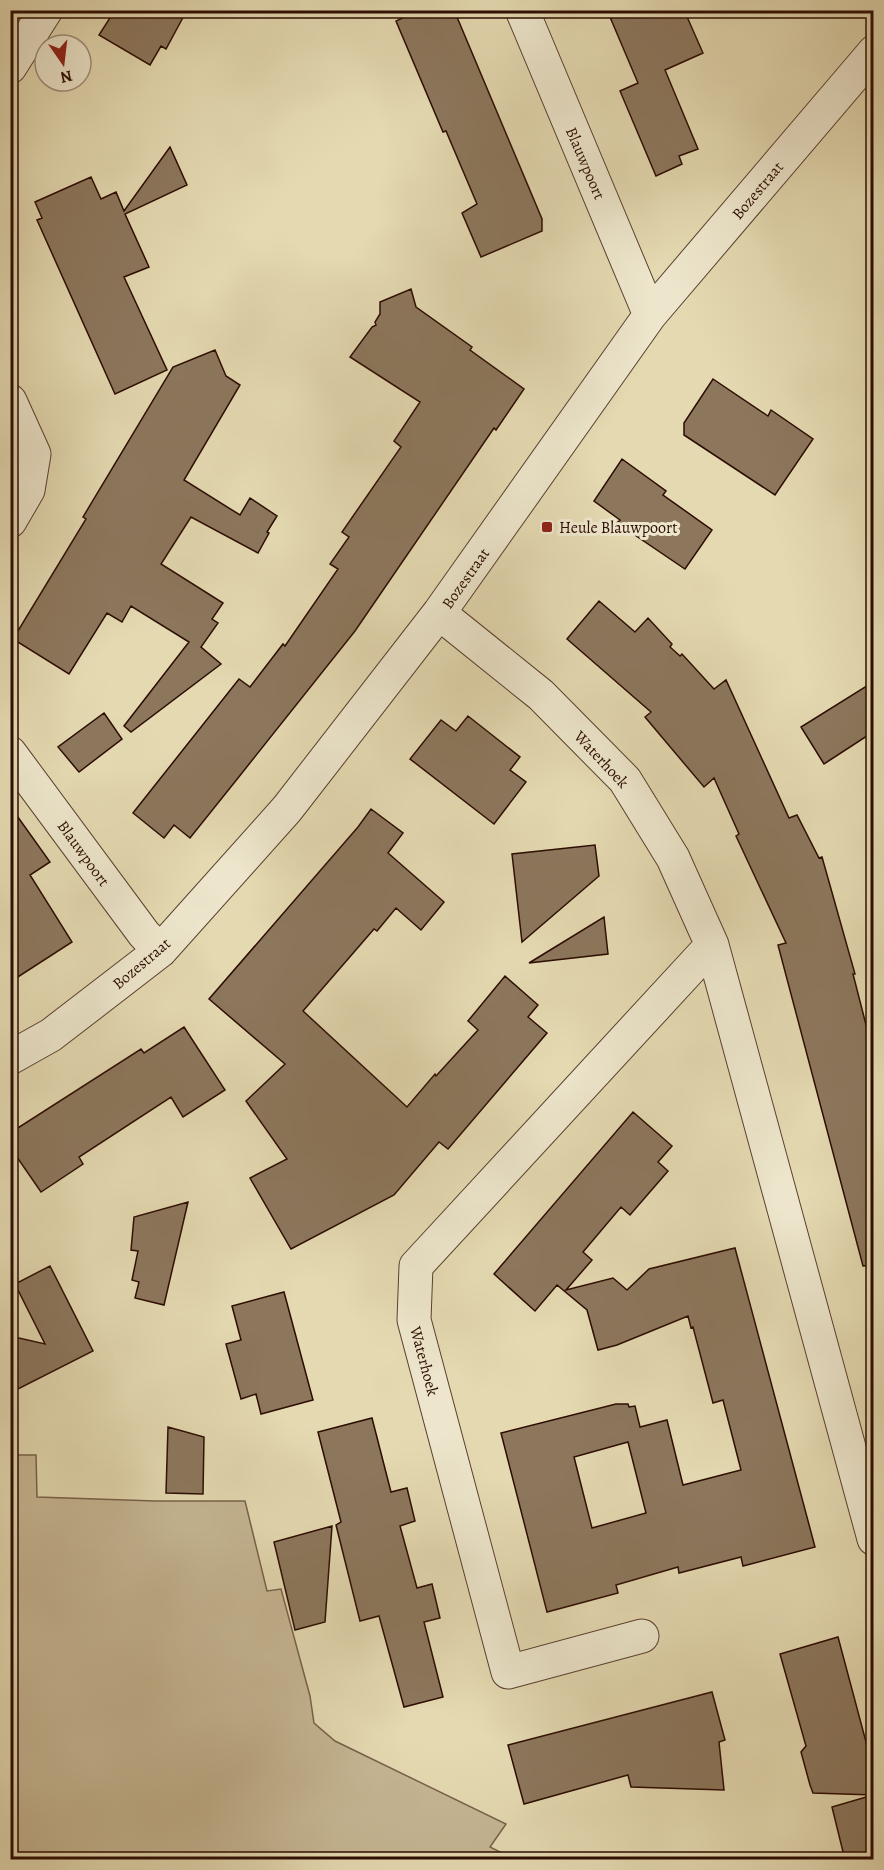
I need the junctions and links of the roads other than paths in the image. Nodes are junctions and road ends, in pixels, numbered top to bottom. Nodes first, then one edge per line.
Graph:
1 (46, 10) edge
2 (522, 10) edge
3 (873, 52) edge
4 (10, 67) edge
5 (650, 315) junction
6 (10, 401) edge
7 (10, 521) edge
8 (439, 614) junction
9 (10, 753) edge
10 (712, 945) junction
11 (160, 951) junction
12 (10, 1058) edge
13 (873, 1539) edge
14 (642, 1635) dead end

1 - 4 street
2 - 5 street, Blauwpoort
3 - 5 street, Bozestraat
5 - 8 street, Bozestraat
6 - 7 street
8 - 10 street, Waterhoek
8 - 11 street, Bozestraat
9 - 11 street, Blauwpoort
10 - 13 street, Waterhoek
10 - 14 street, Waterhoek
11 - 12 street, Bozestraat

